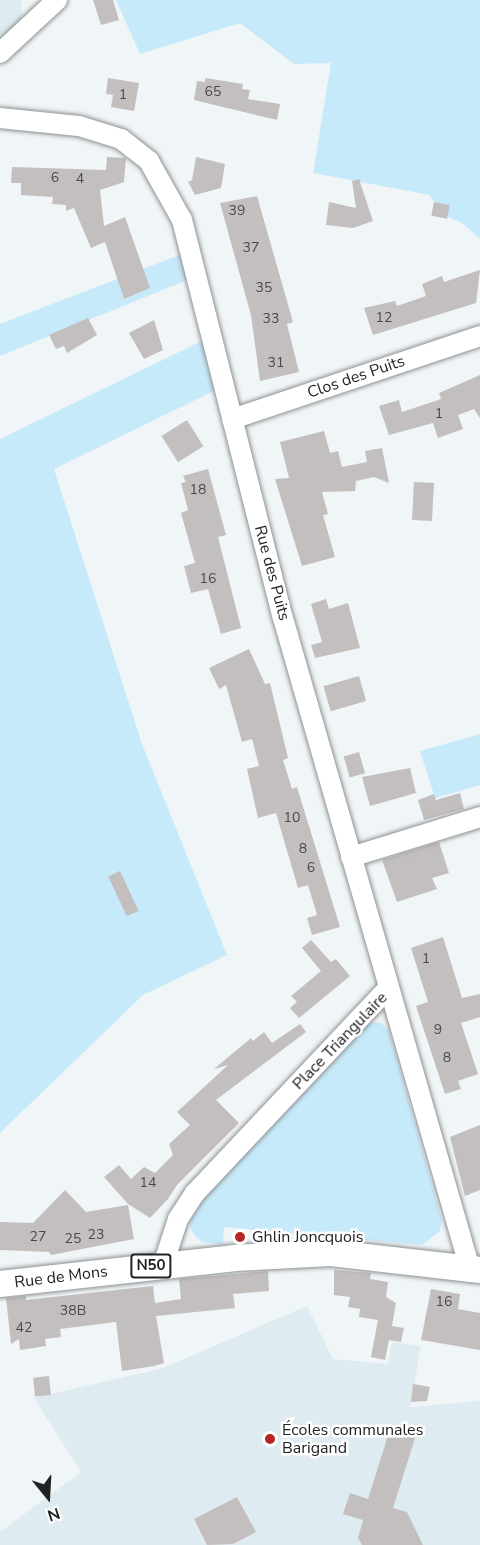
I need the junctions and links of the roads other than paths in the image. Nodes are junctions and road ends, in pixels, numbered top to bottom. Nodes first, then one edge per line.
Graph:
1 (57, 0) edge
2 (0, 53) edge
3 (0, 118) edge
4 (480, 336) edge
5 (232, 419) junction
6 (480, 817) edge
7 (351, 857) junction
8 (388, 988) junction
9 (163, 1265) junction
10 (475, 1270) edge
11 (0, 1284) edge

1 - 2 street
3 - 5 street, Rue des Puits
4 - 5 street, Clos des Puits
5 - 7 street, Rue des Puits
6 - 7 street
7 - 8 street, Rue des Puits
8 - 9 street, Place Triangulaire
8 - 10 street, Place Triangulaire
9 - 10 main road, Rue de Mons / N50
9 - 11 main road, Rue de Mons / N50

